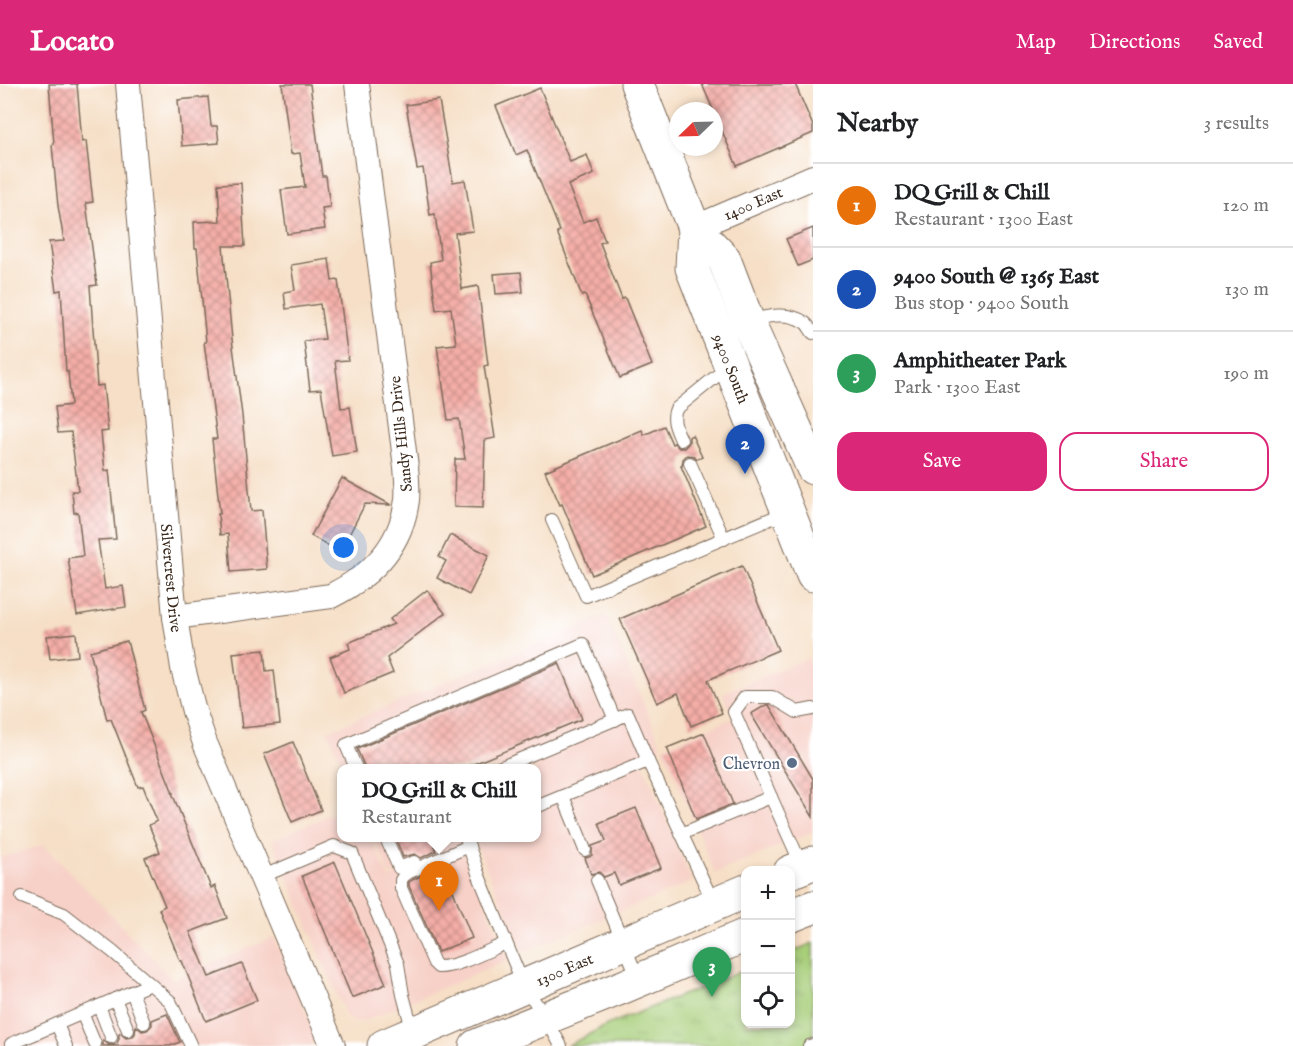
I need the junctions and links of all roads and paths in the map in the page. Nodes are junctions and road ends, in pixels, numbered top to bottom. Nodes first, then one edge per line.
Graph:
1 (128, 84) edge
2 (357, 84) edge
3 (637, 84) edge
4 (813, 177) edge
5 (694, 228) junction
6 (748, 322) junction
7 (813, 333) edge
8 (730, 365) junction
9 (681, 440) dead end
10 (690, 462) dead end
11 (813, 468) edge
12 (787, 512) junction
13 (552, 520) dead end
14 (724, 539) junction
15 (813, 575) edge
16 (175, 617) junction
17 (813, 709) edge
18 (615, 720) junction
19 (648, 761) junction
20 (354, 764) edge
21 (509, 764) edge
22 (563, 796) junction
23 (771, 797) junction
24 (541, 805) edge
25 (681, 834) junction
26 (388, 842) edge
27 (464, 842) edge
28 (465, 842) edge
29 (467, 842) edge
30 (585, 850) dead end
31 (802, 867) edge
32 (261, 877) junction
33 (597, 880) dead end
34 (741, 893) edge
35 (22, 897) dead end
36 (715, 905) junction
37 (813, 907) edge
38 (795, 914) edge
39 (741, 936) edge
40 (506, 943) junction
41 (624, 943) junction
42 (639, 980) junction
43 (150, 984) junction
44 (524, 986) junction
45 (132, 992) junction
46 (115, 999) junction
47 (99, 1006) junction
48 (82, 1013) junction
49 (144, 1023) dead end
50 (57, 1024) junction
51 (128, 1030) dead end
52 (553, 1032) edge
53 (36, 1033) junction
54 (414, 1033) junction
55 (111, 1037) dead end
56 (94, 1044) dead end
57 (12, 1046) edge
58 (41, 1046) edge
59 (66, 1046) edge
60 (191, 1046) edge
61 (333, 1046) edge
62 (384, 1046) edge
63 (476, 1046) edge

1 - 16 street, Silvercrest Drive
2 - 16 street, Sandy Hills Drive
3 - 5 main road, 9400 South
4 - 5 street, 1400 East
5 - 6 main road, 9400 South
5 - 8 main road, 9400 South
6 - 7 lane
6 - 11 main road, 9400 South
8 - 9 lane
8 - 12 main road, 9400 South
10 - 14 lane
12 - 14 lane
12 - 15 main road, 9400 South
13 - 14 lane
16 - 32 street, Silvercrest Drive
17 - 23 lane
18 - 19 lane
18 - 20 lane
18 - 21 lane
19 - 22 lane
19 - 25 lane
22 - 24 lane
22 - 30 lane
23 - 25 lane
23 - 31 lane
25 - 36 lane
26 - 27 lane
28 - 40 lane
29 - 40 lane
32 - 54 lane
32 - 61 street, Silvercrest Drive
33 - 41 lane
34 - 36 main road, 1300 East
35 - 43 lane
36 - 41 main road, 1300 East
37 - 38 main road
39 - 42 main road
40 - 44 lane
41 - 42 lane
41 - 44 main road, 1300 East
42 - 52 main road
43 - 45 lane
43 - 60 lane
44 - 52 lane
44 - 54 main road, 1300 East
45 - 46 lane
45 - 49 lane
46 - 47 lane
46 - 51 lane
47 - 48 lane
47 - 55 lane
48 - 50 lane
48 - 56 lane
50 - 53 lane
50 - 59 lane
52 - 63 main road
53 - 57 lane
53 - 58 lane
54 - 62 main road, 1300 East

